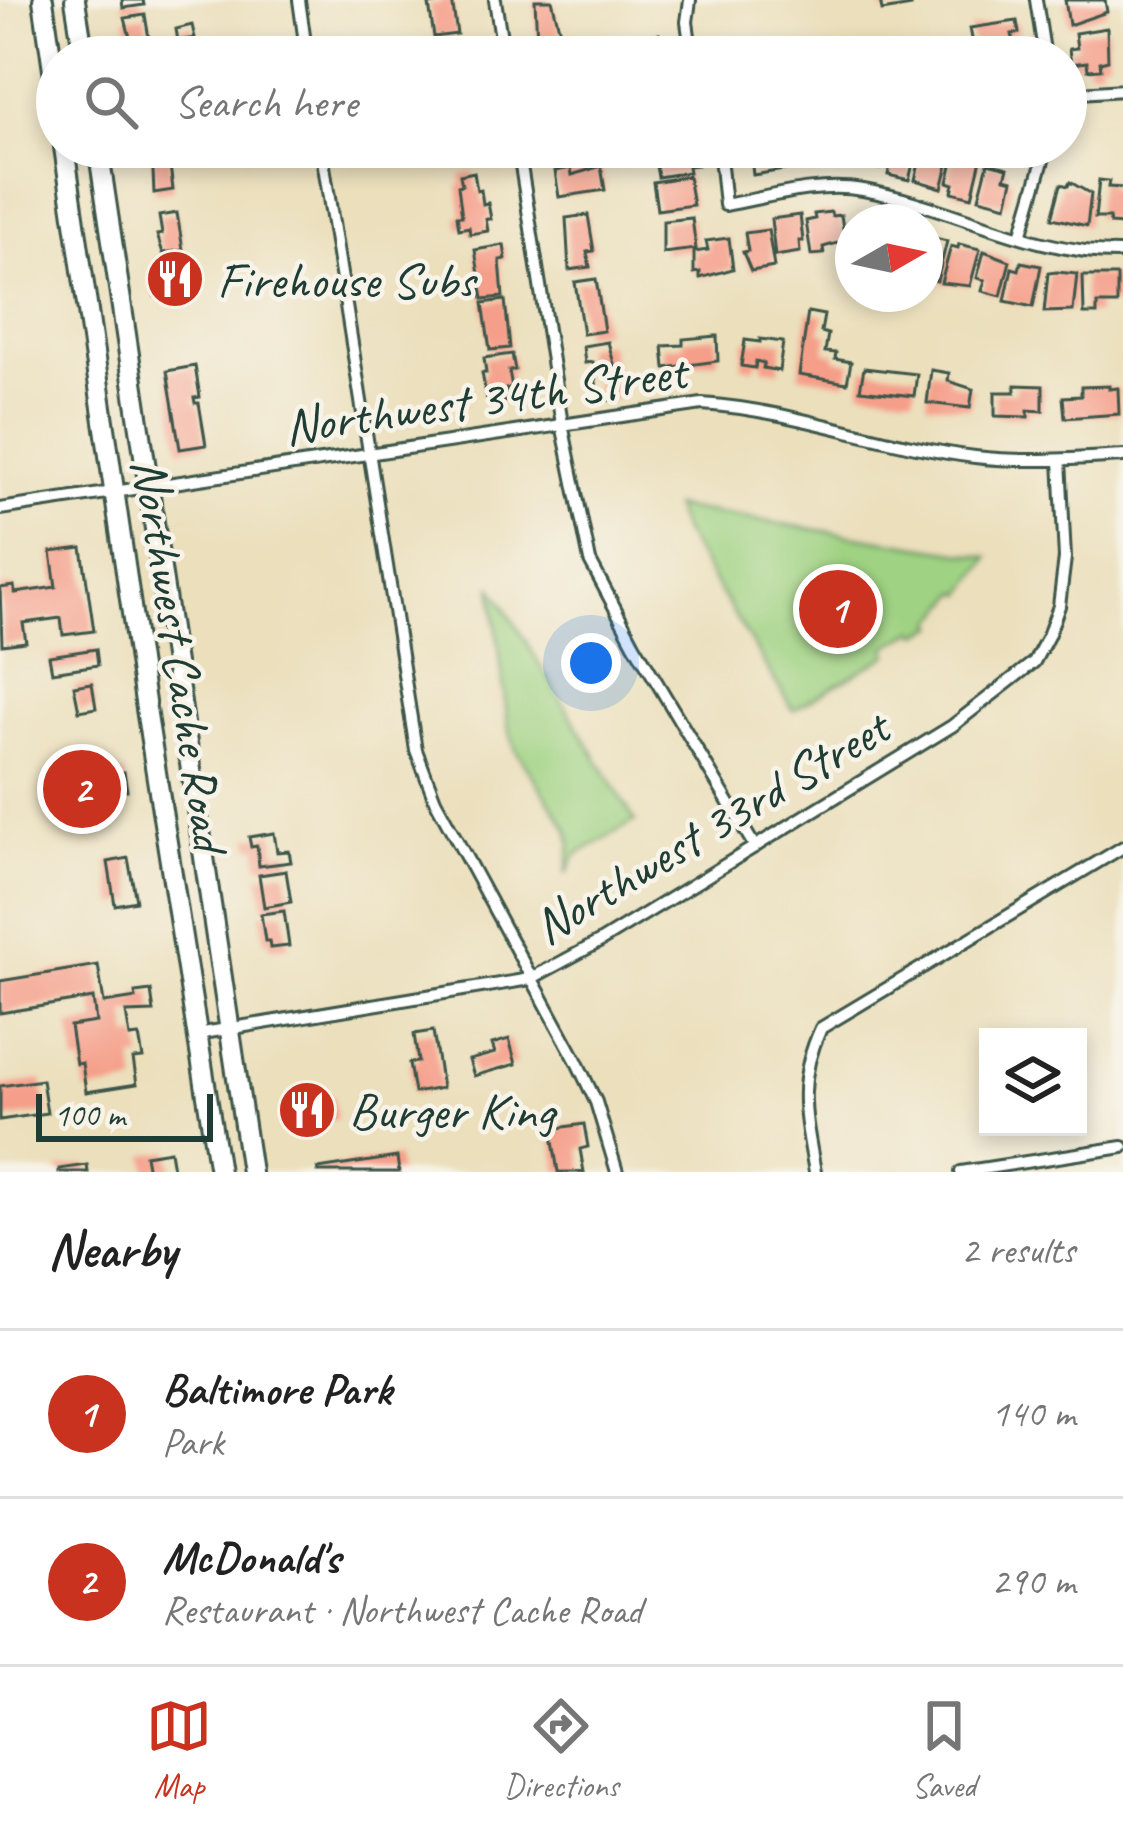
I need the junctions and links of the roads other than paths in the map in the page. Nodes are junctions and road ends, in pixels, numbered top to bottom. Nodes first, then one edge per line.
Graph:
1 (43, 0) edge
2 (75, 0) edge
3 (299, 0) edge
4 (495, 0) edge
5 (690, 0) edge
6 (1036, 0) edge
7 (48, 36) edge
8 (81, 36) edge
9 (305, 36) edge
10 (501, 36) edge
11 (689, 36) edge
12 (1042, 36) edge
13 (1123, 90) edge
14 (1087, 93) edge
15 (67, 168) edge
16 (101, 168) edge
17 (324, 168) edge
18 (521, 168) edge
19 (721, 168) edge
20 (1041, 168) edge
21 (1021, 236) junction
22 (1123, 253) edge
23 (562, 424) junction
24 (368, 453) junction
25 (1123, 457) edge
26 (1060, 460) junction
27 (148, 486) junction
28 (113, 492) junction
29 (0, 509) edge
30 (755, 847) junction
31 (1123, 847) edge
32 (530, 979) junction
33 (229, 1030) junction
34 (197, 1034) junction
35 (1123, 1147) edge
36 (219, 1172) edge
37 (251, 1172) edge
38 (617, 1172) edge
39 (815, 1172) edge
40 (962, 1172) edge

1 - 7 main road
2 - 8 main road
3 - 9 street
4 - 10 street
5 - 11 street
6 - 12 street
13 - 14 street
15 - 28 main road, Northwest Cache Road
16 - 27 main road, Northwest Cache Road
17 - 24 street
18 - 23 street
19 - 21 street
20 - 21 street
21 - 22 street
23 - 24 street, Northwest 34th Street
23 - 26 street, Northwest 34th Street
23 - 30 street
24 - 27 street, Northwest 34th Street
24 - 32 street
25 - 26 street, Northwest 34th Street
26 - 30 street, Northwest 33rd Street
27 - 28 street, Northwest 34th Street
27 - 33 main road, Northwest Cache Road
28 - 29 street, Northwest 34th Street
28 - 34 main road, Northwest Cache Road
30 - 32 street, Northwest 33rd Street
31 - 39 street
32 - 33 street, Northwest 33rd Street
32 - 38 street
33 - 34 street, Northwest 33rd Street
33 - 37 main road, Northwest Cache Road
34 - 36 main road, Northwest Cache Road
35 - 40 street

